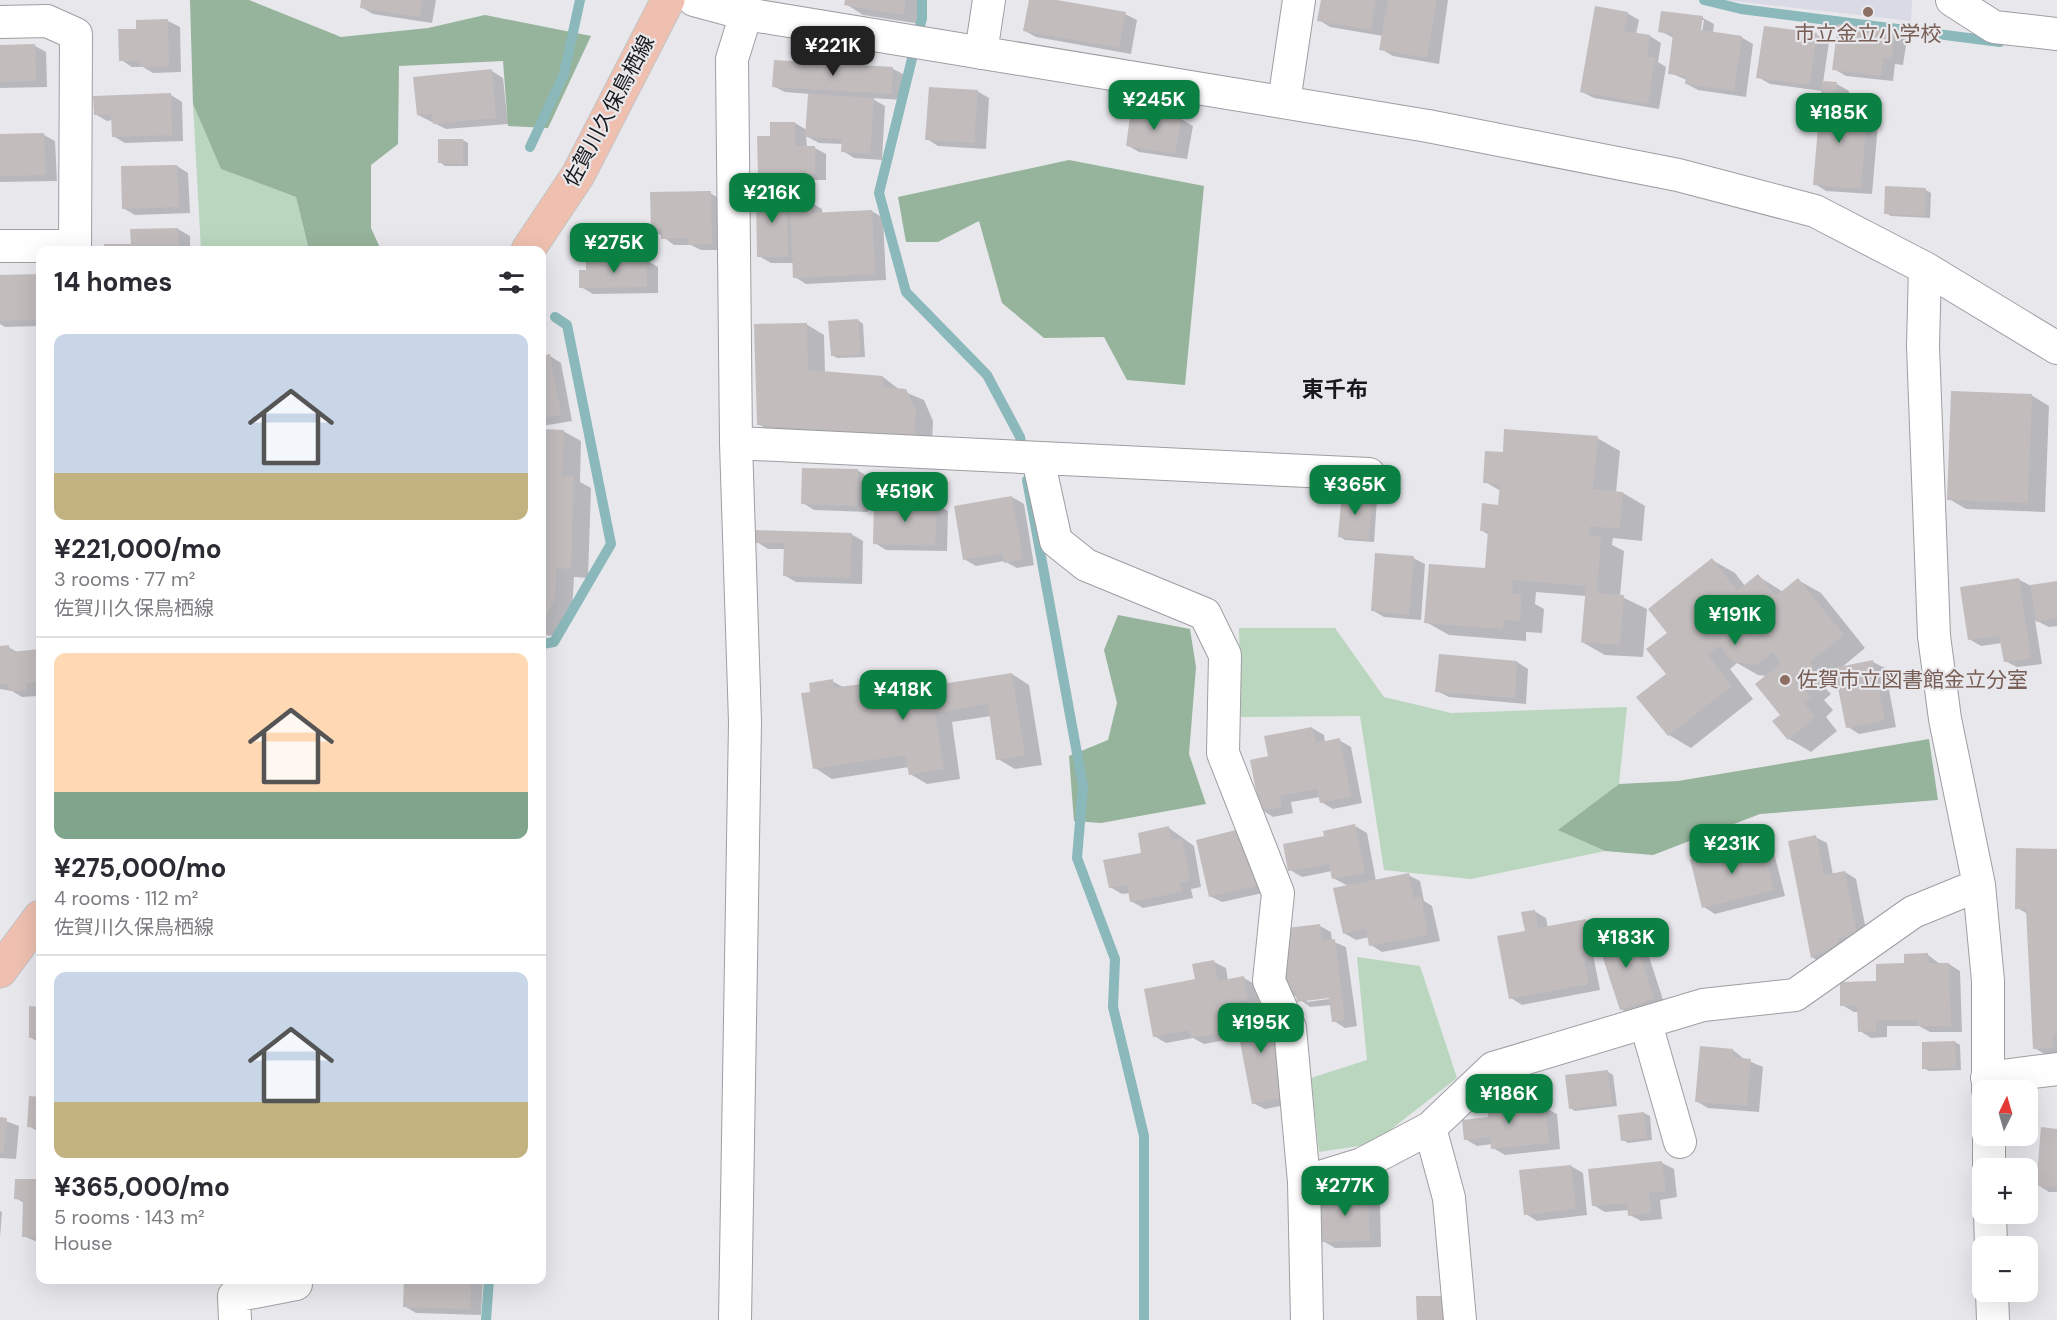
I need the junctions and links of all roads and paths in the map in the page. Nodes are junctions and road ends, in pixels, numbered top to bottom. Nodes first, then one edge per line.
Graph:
1 (668, 0) edge
2 (693, 0) edge
3 (988, 0) edge
4 (1299, 0) edge
5 (1952, 0) edge
6 (46, 11) edge
7 (746, 14) junction
8 (0, 22) edge
9 (2057, 34) edge
10 (981, 53) junction
11 (1284, 102) junction
12 (0, 246) edge
13 (74, 246) edge
14 (531, 246) edge
15 (36, 247) edge
16 (1925, 268) junction
17 (2057, 348) edge
18 (736, 443) junction
19 (1038, 459) junction
20 (1369, 474) dead end
21 (1978, 885) junction
22 (36, 922) edge
23 (0, 971) edge
24 (1647, 1024) junction
25 (2057, 1069) edge
26 (1988, 1080) edge
27 (2006, 1080) edge
28 (1430, 1128) junction
29 (1680, 1142) dead end
30 (1304, 1182) junction
31 (296, 1284) edge
32 (1992, 1302) edge
33 (235, 1320) edge
34 (735, 1320) edge
35 (1307, 1320) edge
36 (1460, 1320) edge
37 (1993, 1320) edge

1 - 14 main road, 佐賀川久保鳥栖線
2 - 7 street
3 - 10 street
4 - 11 street
5 - 9 street
6 - 8 street
6 - 13 street
7 - 10 street
7 - 18 street
10 - 11 street
11 - 16 street
12 - 15 street
16 - 17 street
16 - 21 street
18 - 19 street
18 - 34 street
19 - 20 street
19 - 30 street
21 - 24 street
21 - 26 street
22 - 23 main road
24 - 28 street
24 - 29 street
25 - 27 street
28 - 30 street
28 - 36 street
30 - 35 street
31 - 33 street
32 - 37 street

